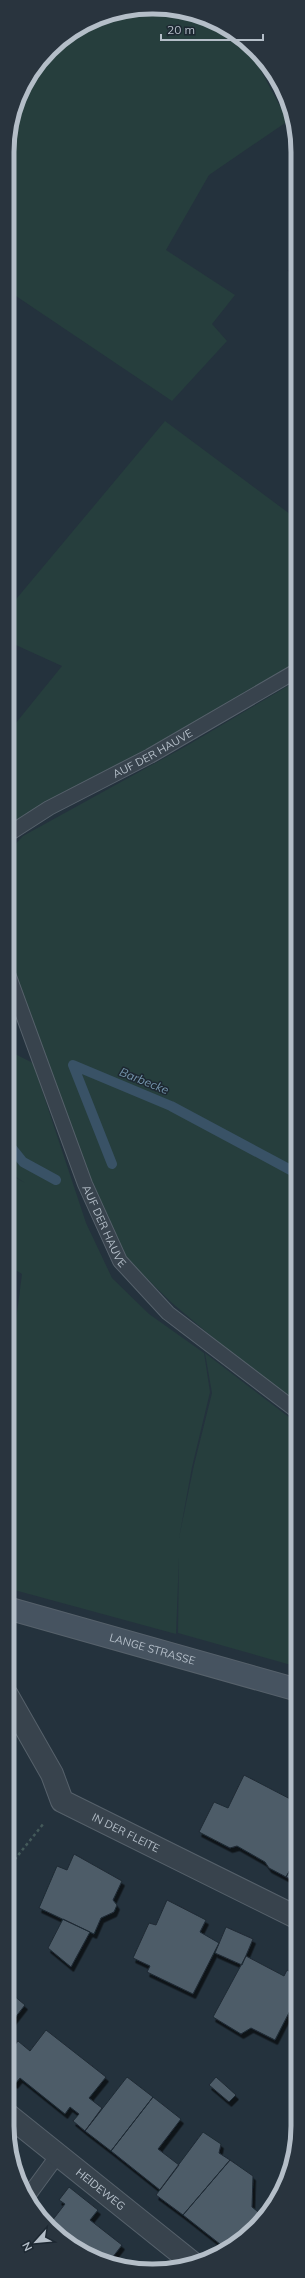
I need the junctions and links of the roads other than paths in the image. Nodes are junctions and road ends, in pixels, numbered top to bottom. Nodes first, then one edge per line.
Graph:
1 (291, 674) edge
2 (14, 830) edge
3 (14, 990) edge
4 (291, 1407) edge
5 (14, 1610) edge
6 (291, 1688) edge
7 (14, 1707) edge
8 (291, 1915) edge
9 (14, 2120) edge
10 (58, 2155) junction
11 (31, 2192) edge
12 (188, 2259) edge

1 - 2 lane, AUF DER HAUVE
3 - 4 lane, AUF DER HAUVE
5 - 6 street, LANGE STRASSE
7 - 8 street, IN DER FLEITE
9 - 10 street, HEIDEWEG
10 - 11 lane
10 - 12 street, HEIDEWEG

